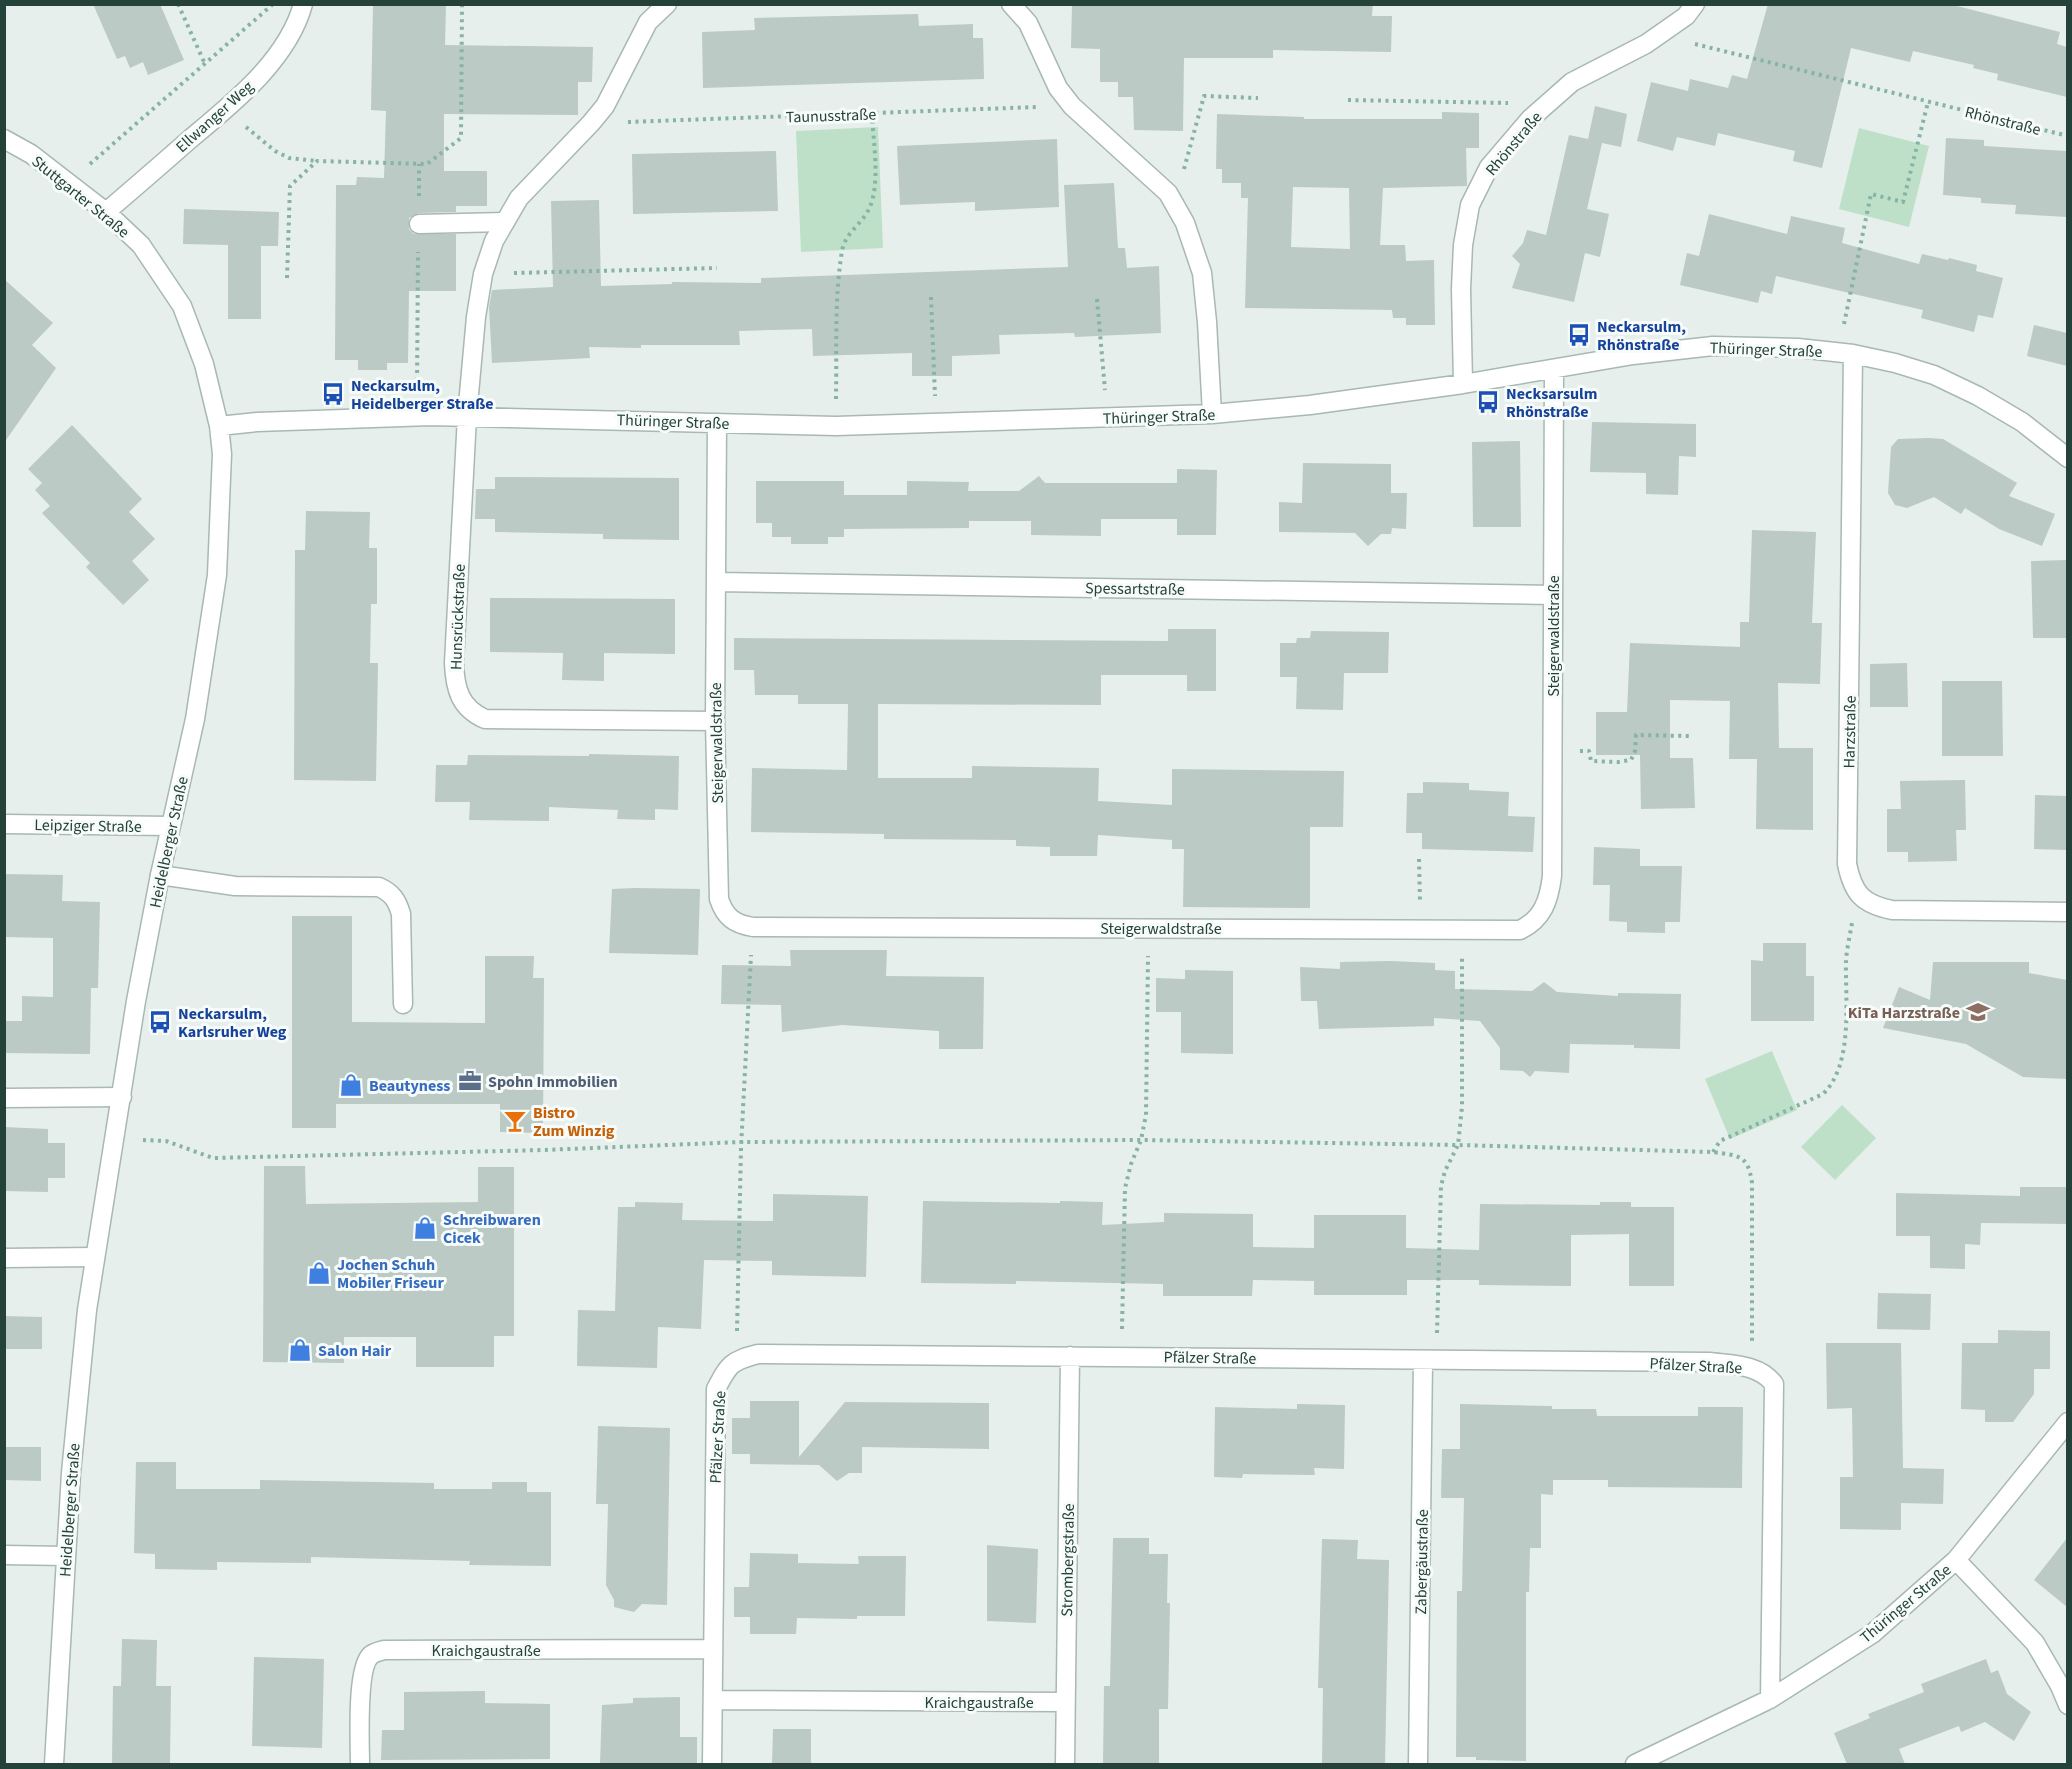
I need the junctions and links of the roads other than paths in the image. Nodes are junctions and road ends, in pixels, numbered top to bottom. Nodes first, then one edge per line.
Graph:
1 (303, 4) edge
2 (667, 4) edge
3 (1011, 4) edge
4 (1695, 4) edge
5 (4, 139) edge
6 (106, 212) junction
7 (505, 222) junction
8 (419, 224) road end
9 (1845, 353) junction
10 (1554, 369) junction
11 (1463, 384) junction
12 (1212, 414) junction
13 (467, 416) junction
14 (717, 423) junction
15 (219, 426) junction
16 (2067, 458) edge
17 (716, 582) junction
18 (1553, 595) junction
19 (715, 721) junction
20 (4, 824) edge
21 (171, 826) junction
22 (160, 875) junction
23 (2067, 912) edge
24 (403, 1005) dead end
25 (122, 1097) junction
26 (4, 1098) edge
27 (95, 1257) junction
28 (4, 1258) edge
29 (1070, 1356) junction
30 (1430, 1360) junction
31 (2067, 1422) edge
32 (4, 1555) edge
33 (66, 1556) junction
34 (1956, 1560) junction
35 (713, 1649) junction
36 (713, 1700) junction
37 (1770, 1700) junction
38 (1065, 1702) junction
39 (2067, 1705) edge
40 (54, 1764) edge
41 (360, 1764) edge
42 (712, 1764) edge
43 (1065, 1764) edge
44 (1418, 1764) edge
45 (1635, 1764) edge

1 - 6 street, Ellwanger Weg
2 - 7 street
3 - 12 street
4 - 11 street, Rhönstraße
5 - 6 street, Stuttgarter Straße
6 - 15 street, Stuttgarter Straße
7 - 8 street
7 - 13 street
9 - 10 street, Thüringer Straße
9 - 16 street, Thüringer Straße
9 - 23 street, Harzstraße
10 - 11 street, Thüringer Straße
10 - 18 street, Steigerwaldstraße
11 - 12 street, Thüringer Straße
12 - 14 street, Thüringer Straße
13 - 14 street, Thüringer Straße
13 - 15 street, Thüringer Straße
13 - 19 street, Hunsrückstraße
14 - 17 street, Steigerwaldstraße
15 - 21 street, Heidelberger Straße
17 - 18 street, Spessartstraße
17 - 19 street, Steigerwaldstraße
18 - 19 street, Steigerwaldstraße
20 - 21 street, Leipziger Straße
21 - 22 street, Heidelberger Straße
22 - 24 street
22 - 25 street, Heidelberger Straße
25 - 26 street
25 - 27 street, Heidelberger Straße
27 - 28 street
27 - 33 street, Heidelberger Straße
29 - 30 street, Pfälzer Straße
29 - 35 street, Pfälzer Straße
29 - 38 street, Strombergstraße
30 - 37 street, Pfälzer Straße
30 - 44 street, Zabergäustraße
31 - 34 street, Thüringer Straße
32 - 33 street
33 - 40 street, Heidelberger Straße
34 - 37 street, Thüringer Straße
34 - 39 street
35 - 36 street, Pfälzer Straße
35 - 41 street, Kraichgaustraße
36 - 38 street, Kraichgaustraße
36 - 42 street, Pfälzer Straße
37 - 45 street, Thüringer Straße
38 - 43 street, Strombergstraße

